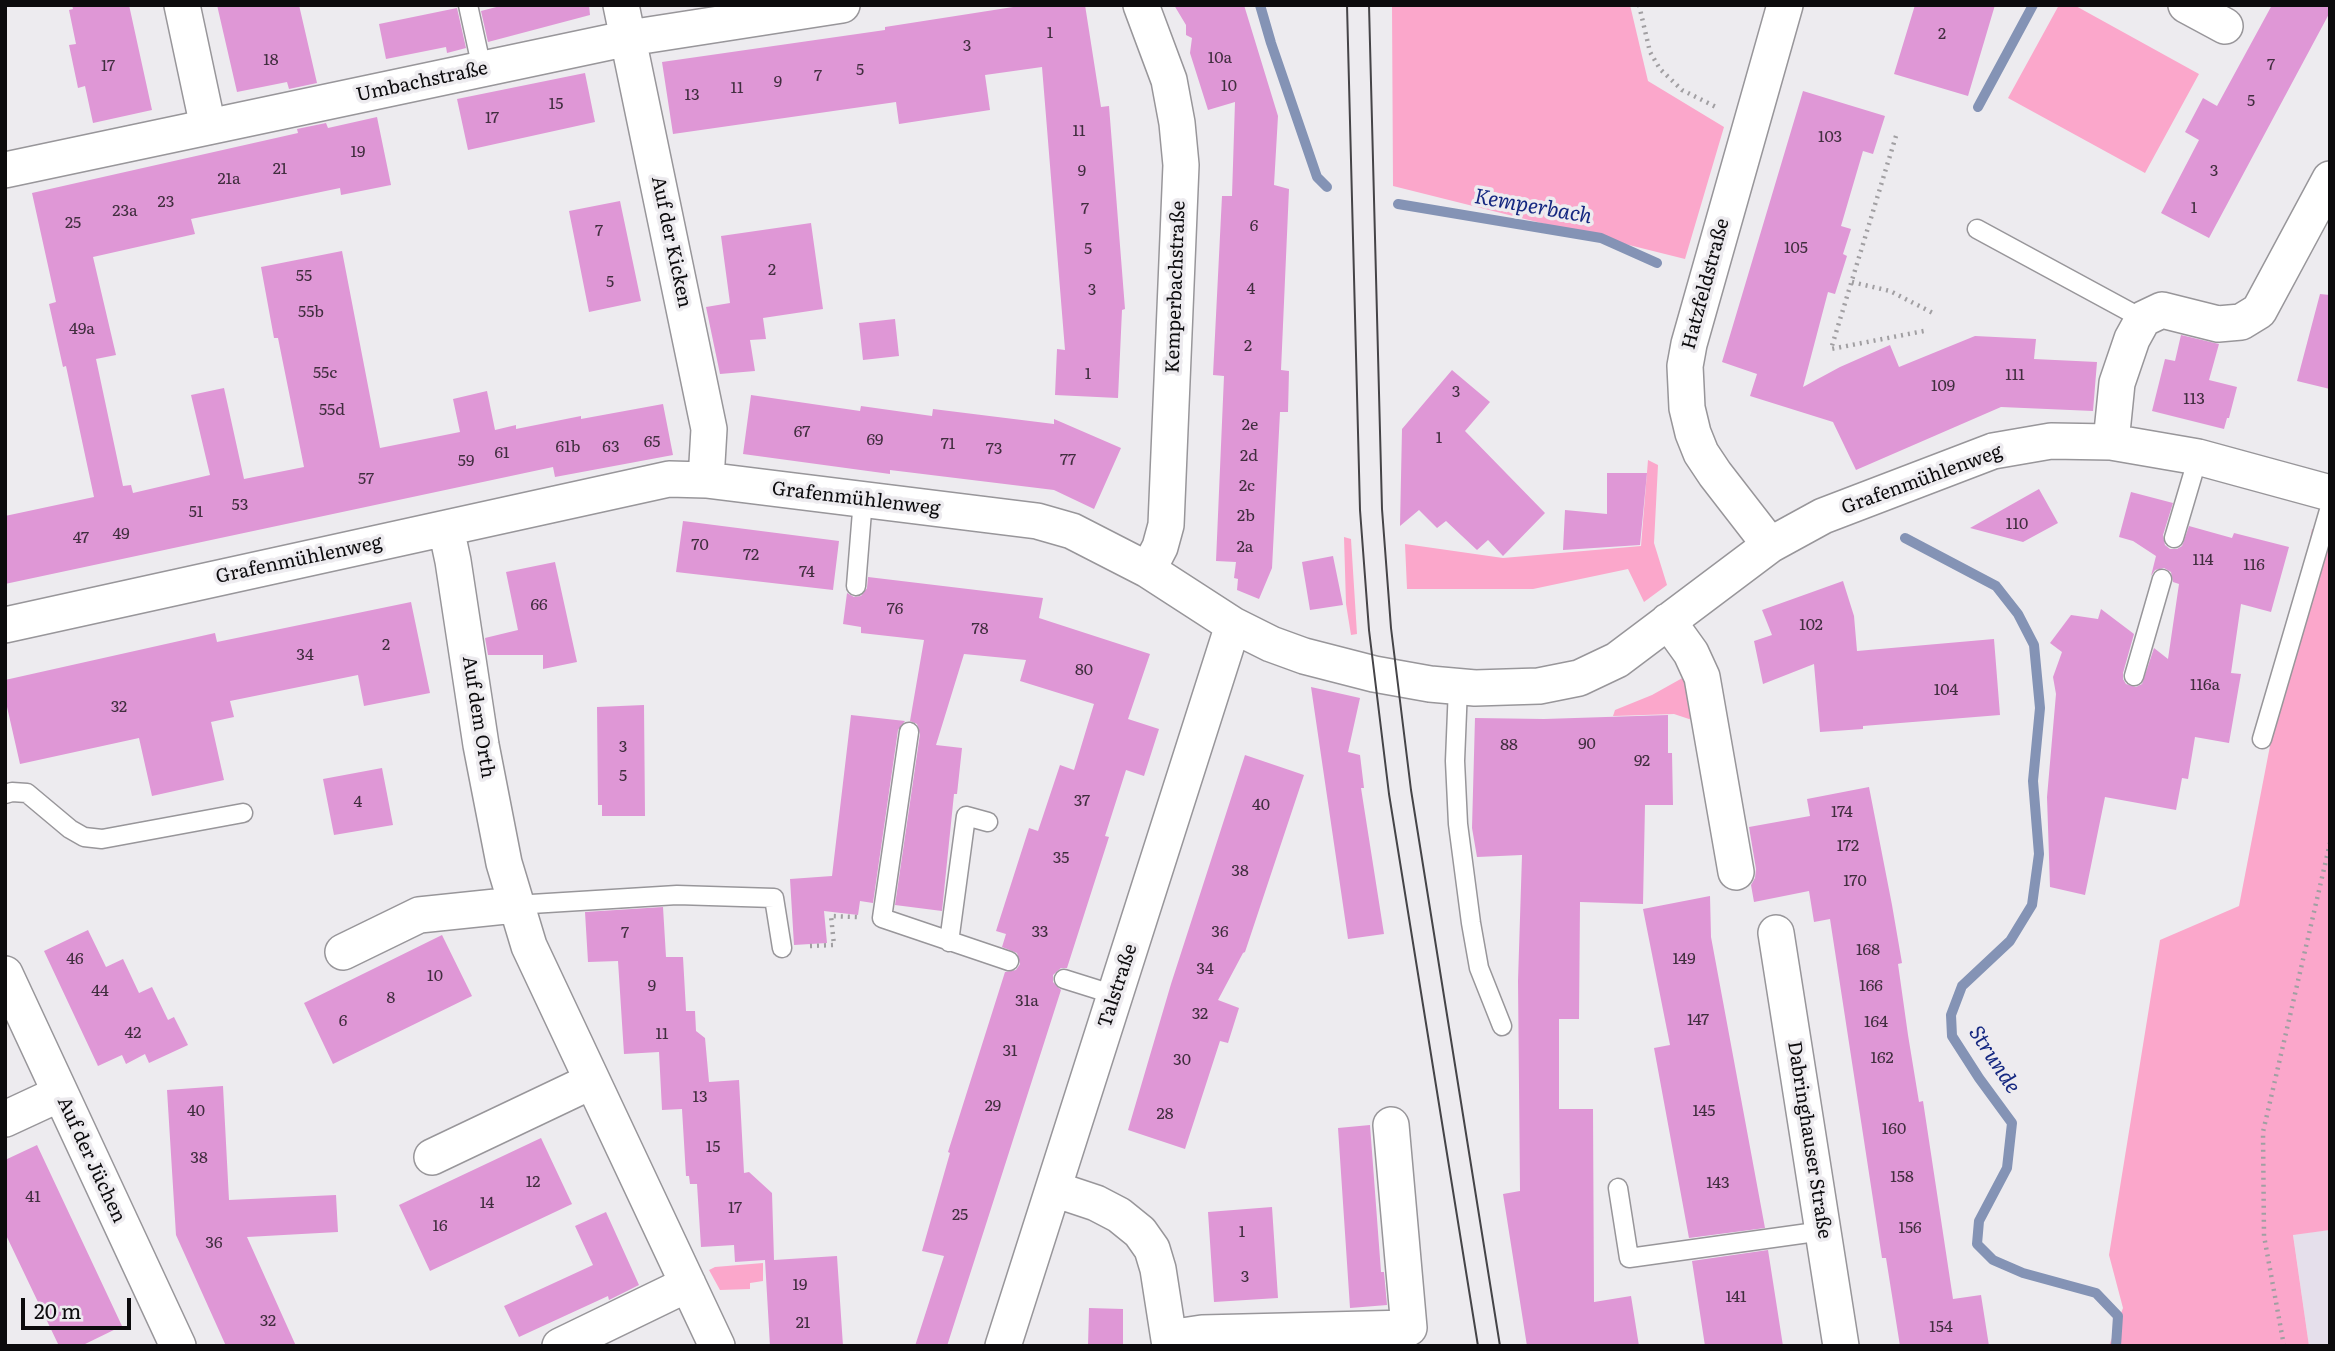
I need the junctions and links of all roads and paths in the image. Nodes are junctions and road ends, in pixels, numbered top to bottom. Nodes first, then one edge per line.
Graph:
1 (182, 5) edge
2 (468, 5) edge
3 (842, 5) edge
4 (1141, 5) edge
5 (1639, 5) edge
6 (1785, 5) edge
7 (2186, 5) edge
8 (625, 22) edge
9 (2225, 26) dead end
10 (482, 69) junction
11 (1751, 123) junction
12 (208, 127) junction
13 (1896, 136) dead end
14 (5, 170) edge
15 (2330, 178) edge
16 (1977, 229) dead end
17 (1852, 282) junction
18 (1933, 313) dead end
19 (2143, 319) junction
20 (1924, 331) dead end
21 (2111, 442) junction
22 (2197, 457) junction
23 (706, 480) junction
24 (2330, 493) edge
25 (863, 499) junction
26 (2330, 507) edge
27 (446, 528) junction
28 (2174, 538) dead end
29 (1770, 545) junction
30 (1148, 570) junction
31 (2162, 579) dead end
32 (856, 586) dead end
33 (1668, 621) junction
34 (5, 625) edge
35 (1233, 625) junction
36 (2134, 676) dead end
37 (1458, 687) junction
38 (909, 732) dead end
39 (2262, 739) dead end
40 (5, 794) edge
41 (243, 813) dead end
42 (988, 822) dead end
43 (2330, 843) edge
44 (1736, 872) dead end
45 (515, 905) junction
46 (882, 918) junction
47 (1776, 933) dead end
48 (949, 942) junction
49 (782, 948) joint
50 (343, 952) dead end
51 (1009, 961) dead end
52 (5, 974) edge
53 (1064, 979) dead end
54 (1115, 995) junction
55 (1502, 1026) dead end
56 (592, 1081) junction
57 (59, 1094) junction
58 (5, 1119) edge
59 (1391, 1125) dead end
60 (432, 1157) dead end
61 (1618, 1188) dead end
62 (1054, 1189) junction
63 (1823, 1231) junction
64 (688, 1284) junction
65 (1169, 1342) edge
66 (178, 1346) edge
67 (560, 1346) edge
68 (717, 1346) edge
69 (1003, 1346) edge
70 (1841, 1346) edge
71 (2284, 1346) edge

1 - 12 street
2 - 10 lane
3 - 8 street, Umbachstraße
4 - 30 street, Kemperbachstraße
5 - 11 path
6 - 11 street, Hatzfeldstraße
7 - 9 street
8 - 10 street, Umbachstraße
8 - 23 street, Auf der Kicken
10 - 12 street, Umbachstraße
11 - 29 street, Hatzfeldstraße
12 - 14 street, Umbachstraße
13 - 17 path
15 - 19 street
16 - 19 lane
17 - 18 path
17 - 20 path
19 - 21 street
21 - 22 street, Grafenmühlenweg
21 - 29 street, Grafenmühlenweg
22 - 24 street, Grafenmühlenweg
22 - 28 lane
23 - 25 street, Grafenmühlenweg
23 - 27 street, Grafenmühlenweg
25 - 30 street, Grafenmühlenweg
25 - 32 lane
26 - 39 lane
27 - 34 street, Grafenmühlenweg
27 - 45 street, Auf dem Orth
29 - 33 street, Grafenmühlenweg
30 - 35 street, Grafenmühlenweg
31 - 36 lane
33 - 37 street, Grafenmühlenweg
33 - 44 street
35 - 37 street, Grafenmühlenweg
35 - 54 street, Talstraße
37 - 55 lane
38 - 46 lane
40 - 41 lane
42 - 48 lane
43 - 71 path
45 - 49 lane
45 - 50 street
45 - 56 street, Auf dem Orth
46 - 48 lane
46 - 49 path
47 - 63 street, Dabringhauser Straße
48 - 51 lane
52 - 57 street, Auf der Jüchen
53 - 54 lane
54 - 62 street, Talstraße
56 - 60 street
56 - 64 street, Auf dem Orth
57 - 58 street
57 - 66 street, Auf der Jüchen
59 - 65 street
61 - 63 lane
62 - 65 street
62 - 69 street, Talstraße
63 - 70 street, Dabringhauser Straße
64 - 67 street
64 - 68 street, Auf dem Orth

